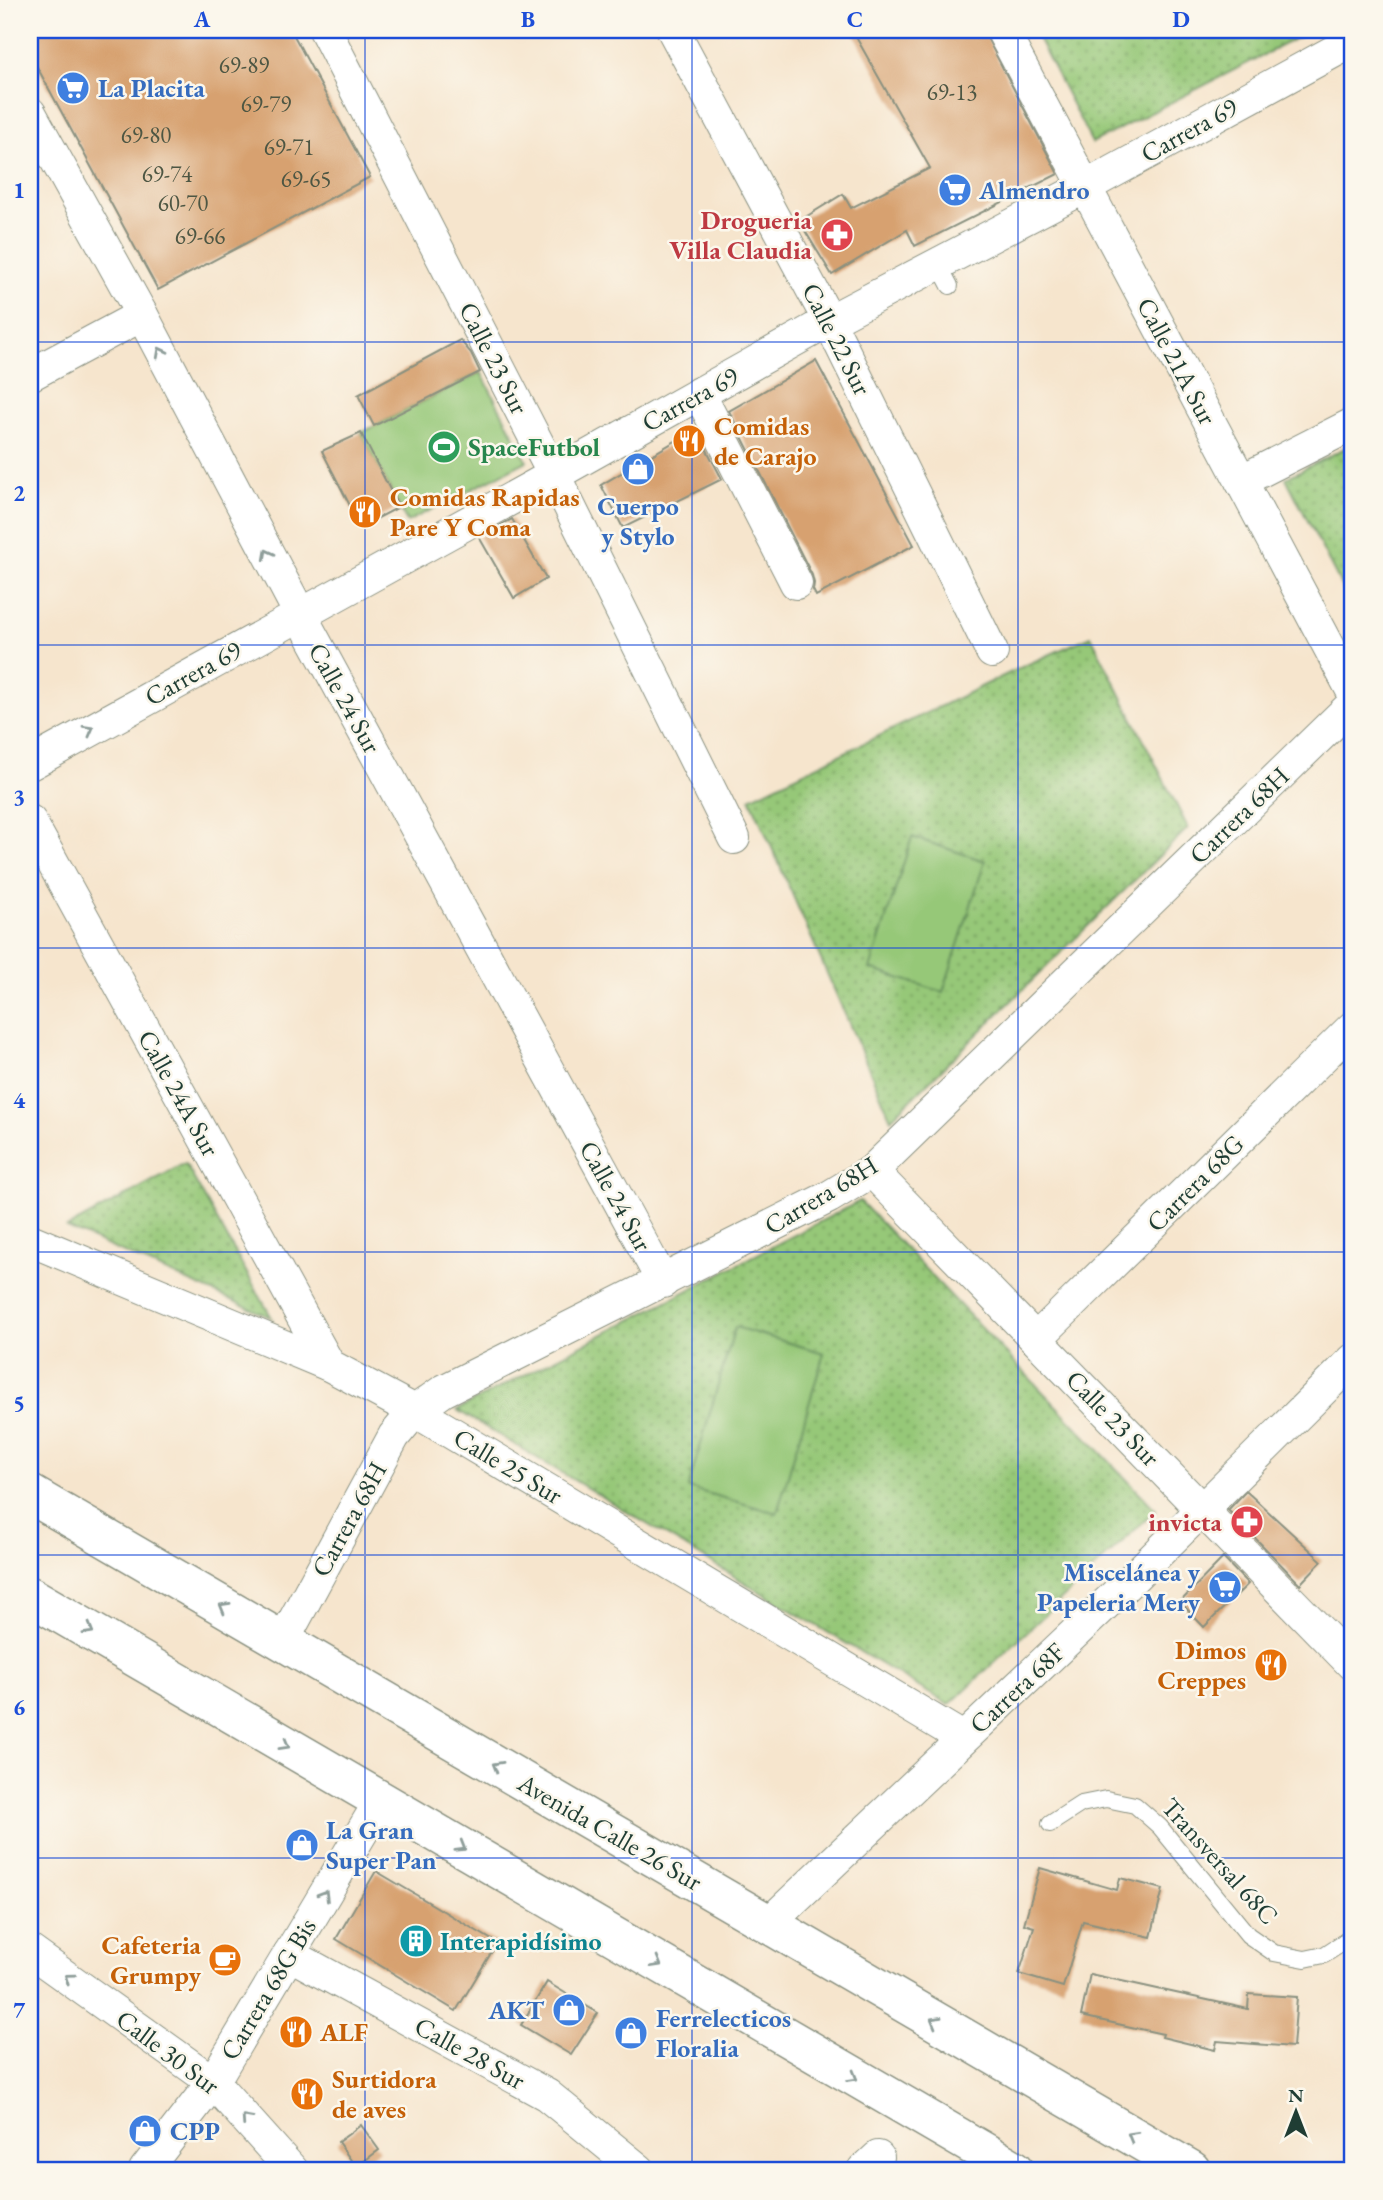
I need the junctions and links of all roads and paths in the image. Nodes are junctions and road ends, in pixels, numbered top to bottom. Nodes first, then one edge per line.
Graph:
1 (325, 30) edge
2 (673, 30) edge
3 (1002, 30) edge
4 (1353, 41) edge
5 (30, 113) edge
6 (1085, 187) junction
7 (142, 315) junction
8 (829, 321) junction
9 (30, 375) edge
10 (699, 393) junction
11 (1353, 424) edge
12 (555, 475) junction
13 (1241, 481) junction
14 (796, 583) dead end
15 (300, 614) junction
16 (992, 652) dead end
17 (1353, 692) edge
18 (1353, 704) edge
19 (30, 764) edge
20 (30, 821) edge
21 (734, 838) dead end
22 (1353, 1027) edge
23 (872, 1171) junction
24 (30, 1240) edge
25 (663, 1282) junction
26 (1036, 1339) junction
27 (1353, 1360) edge
28 (329, 1365) junction
29 (415, 1410) junction
30 (30, 1494) edge
31 (1202, 1510) junction
32 (30, 1595) edge
33 (283, 1641) junction
34 (1353, 1665) edge
35 (963, 1738) junction
36 (381, 1800) junction
37 (1049, 1824) dead end
38 (768, 1924) junction
39 (1353, 1936) edge
40 (289, 1954) junction
41 (33, 1957) edge
42 (213, 2082) junction
43 (937, 2126) junction
44 (145, 2170) edge
45 (292, 2170) edge
46 (639, 2170) edge
47 (1000, 2170) edge
48 (1015, 2170) edge
49 (1191, 2170) edge

1 - 12 street, Calle 23 Sur
2 - 8 street, Calle 22 Sur
3 - 6 street, Calle 21A Sur
4 - 6 street, Carrera 69
5 - 7 street, Calle 24 Sur
6 - 8 street, Carrera 69
6 - 13 street, Calle 21A Sur
7 - 9 street
15 -> 7 street, Calle 24 Sur
8 - 10 street, Carrera 69
8 - 16 street, Calle 22 Sur
10 - 12 street, Carrera 69
10 - 14 street
11 - 13 street
12 - 15 street, Carrera 69
12 - 21 street, Calle 23 Sur
13 - 17 street, Calle 21A Sur
19 -> 15 street, Carrera 69
15 - 25 street, Calle 24 Sur
18 - 23 street, Carrera 68H
20 - 28 street, Calle 24A Sur
22 - 26 street, Carrera 68G
23 - 25 street, Carrera 68H
23 - 26 street, Calle 23 Sur
24 - 28 street, Calle 25 Sur
25 - 29 street, Carrera 68H
26 - 31 street, Calle 23 Sur
27 - 31 street, Carrera 68F
28 - 29 street, Calle 25 Sur
29 - 33 street, Carrera 68H
29 - 35 street, Calle 25 Sur
33 -> 30 main road, Avenida Calle 26 Sur
31 - 34 street, Calle 23 Sur
31 - 35 street, Carrera 68F
32 -> 36 main road
38 -> 33 main road, Avenida Calle 26 Sur
35 - 38 street, Carrera 68F
40 -> 36 street, Carrera 68G Bis
36 -> 43 main road
37 - 39 lane, Transversal 68C
49 -> 38 main road, Avenida Calle 26 Sur
40 - 42 street, Carrera 68G Bis
40 - 46 street, Calle 28 Sur
42 -> 41 street, Calle 30 Sur
42 - 44 street, Carrera 68G Bis
45 -> 42 street, Calle 30 Sur
43 - 47 main road
43 - 48 main road

